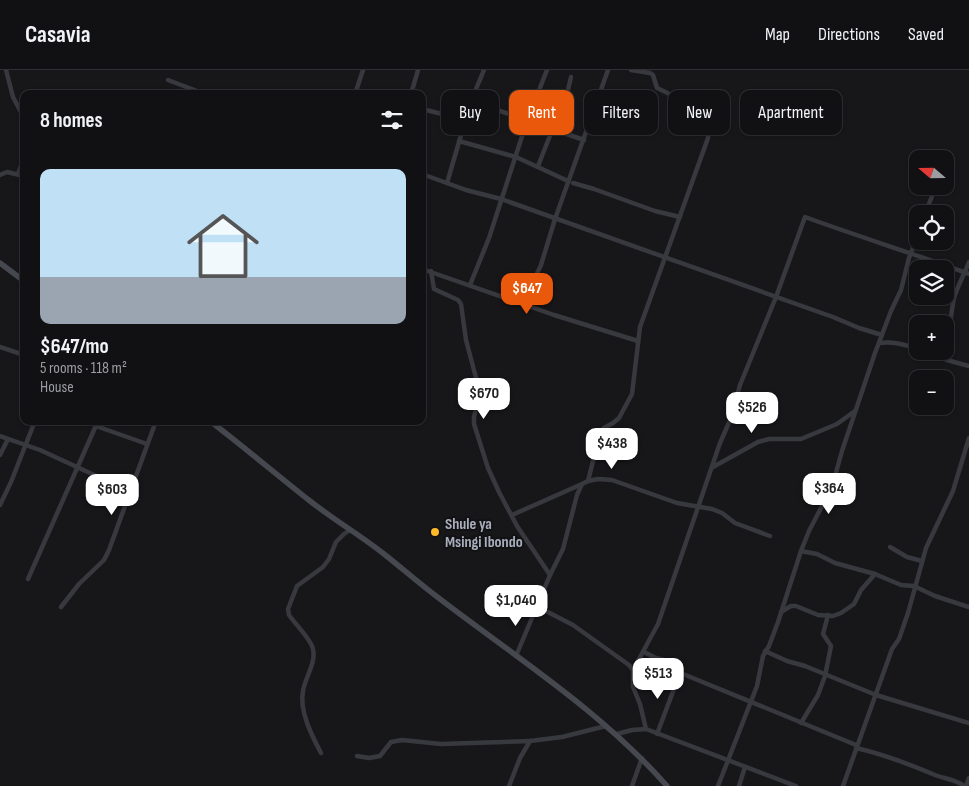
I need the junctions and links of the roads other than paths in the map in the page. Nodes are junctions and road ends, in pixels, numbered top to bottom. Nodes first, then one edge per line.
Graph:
1 (6, 70) edge
2 (363, 70) edge
3 (418, 70) edge
4 (484, 70) edge
5 (547, 70) edge
6 (608, 70) edge
7 (632, 70) edge
8 (571, 77) dead end
9 (168, 80) dead end
10 (194, 90) edge
11 (356, 90) edge
12 (412, 90) edge
13 (476, 90) edge
14 (539, 90) edge
15 (568, 90) edge
16 (20, 110) edge
17 (426, 110) edge
18 (441, 114) edge
19 (461, 135) edge
20 (523, 135) edge
21 (550, 135) edge
22 (569, 135) edge
23 (584, 140) junction
24 (459, 142) junction
25 (516, 157) junction
26 (538, 166) junction
27 (0, 175) edge
28 (20, 175) edge
29 (426, 176) edge
30 (571, 182) junction
31 (446, 183) junction
32 (501, 199) junction
33 (680, 217) junction
34 (555, 219) junction
35 (912, 250) edge
36 (911, 253) junction
37 (664, 258) junction
38 (969, 262) edge
39 (0, 263) edge
40 (426, 270) edge
41 (431, 271) junction
42 (967, 273) edge
43 (20, 278) edge
44 (470, 285) junction
45 (776, 297) junction
46 (524, 303) junction
47 (952, 315) edge
48 (882, 335) junction
49 (638, 341) junction
50 (880, 343) junction
51 (909, 346) edge
52 (0, 347) edge
53 (20, 354) edge
54 (947, 360) edge
55 (969, 366) edge
56 (856, 410) junction
57 (32, 425) edge
58 (97, 425) edge
59 (100, 425) edge
60 (154, 425) edge
61 (215, 425) edge
62 (0, 436) edge
63 (969, 438) edge
64 (8, 439) junction
65 (147, 444) junction
66 (25, 445) junction
67 (0, 454) edge
68 (713, 467) junction
69 (78, 468) junction
70 (588, 481) junction
71 (582, 484) junction
72 (130, 489) junction
73 (0, 505) edge
74 (699, 506) junction
75 (512, 515) junction
76 (350, 530) junction
77 (770, 536) dead end
78 (890, 547) dead end
79 (801, 551) junction
80 (922, 560) junction
81 (875, 574) junction
82 (550, 575) junction
83 (28, 579) dead end
84 (914, 586) junction
85 (536, 606) junction
86 (61, 607) dead end
87 (969, 607) edge
88 (781, 612) junction
89 (828, 616) junction
90 (766, 651) junction
91 (644, 652) junction
92 (516, 656) junction
93 (633, 670) junction
94 (680, 672) junction
95 (825, 676) junction
96 (876, 695) junction
97 (750, 702) junction
98 (801, 723) junction
99 (969, 723) edge
100 (606, 726) junction
101 (646, 730) junction
102 (618, 734) junction
103 (657, 734) junction
104 (530, 741) junction
105 (856, 747) junction
106 (321, 753) dead end
107 (357, 756) dead end
108 (642, 758) junction
109 (727, 760) junction
110 (745, 767) junction
111 (969, 778) edge
112 (509, 786) edge
113 (632, 786) edge
114 (667, 786) edge
115 (718, 786) edge
116 (739, 786) edge
117 (796, 786) edge
118 (843, 786) edge
119 (965, 786) edge

1 - 16 street
2 - 11 street
3 - 12 street
4 - 13 street
5 - 14 street
6 - 23 street
7 - 33 street
8 - 15 street
9 - 10 street
17 - 18 street
19 - 24 street
20 - 25 street
21 - 26 street
22 - 23 street
23 - 30 street
24 - 25 street
24 - 31 street
25 - 26 street
25 - 32 street
26 - 30 street
27 - 28 street
29 - 31 street
30 - 33 street
30 - 34 street
31 - 32 street
32 - 34 street
32 - 44 street
33 - 37 street
34 - 37 street
34 - 46 street
35 - 36 street
36 - 42 street
36 - 45 street
36 - 48 street
37 - 45 street
37 - 49 street
38 - 42 street
39 - 43 main road
40 - 41 street
41 - 44 street
41 - 75 street
42 - 47 street
44 - 46 street
45 - 48 street
45 - 68 street
46 - 49 street
48 - 50 street
49 - 70 street
50 - 51 street
50 - 56 street
52 - 53 street
54 - 55 street
56 - 68 street
56 - 79 street
57 - 66 street
58 - 69 street
59 - 65 street
60 - 65 street
61 - 76 main road
62 - 64 street
63 - 80 street
64 - 66 street
64 - 67 street
65 - 72 street
66 - 69 street
66 - 73 street
68 - 74 street
69 - 72 street
69 - 83 street
70 - 71 street
70 - 74 street
71 - 75 street
71 - 82 street
72 - 86 street
74 - 77 street
74 - 91 street
75 - 82 street
76 - 92 main road
76 - 106 street
78 - 80 street
79 - 81 street
79 - 88 street
80 - 84 street
81 - 84 street
81 - 89 street
82 - 85 street
84 - 87 street
84 - 96 street
85 - 92 street
85 - 93 street
88 - 89 street
88 - 90 street
89 - 95 street
90 - 95 street
90 - 97 street
91 - 93 street
91 - 94 street
92 - 100 main road
93 - 101 street
94 - 97 street
94 - 103 street
95 - 96 street
95 - 98 street
96 - 99 street
96 - 105 street
97 - 98 street
97 - 109 street
98 - 105 street
100 - 102 main road
100 - 104 street
101 - 102 street
101 - 103 street
102 - 108 main road
103 - 109 street
104 - 107 street
104 - 112 street
105 - 118 street
105 - 119 street
108 - 113 street
108 - 114 main road
109 - 110 street
109 - 115 street
110 - 116 street
110 - 117 street
111 - 119 street

